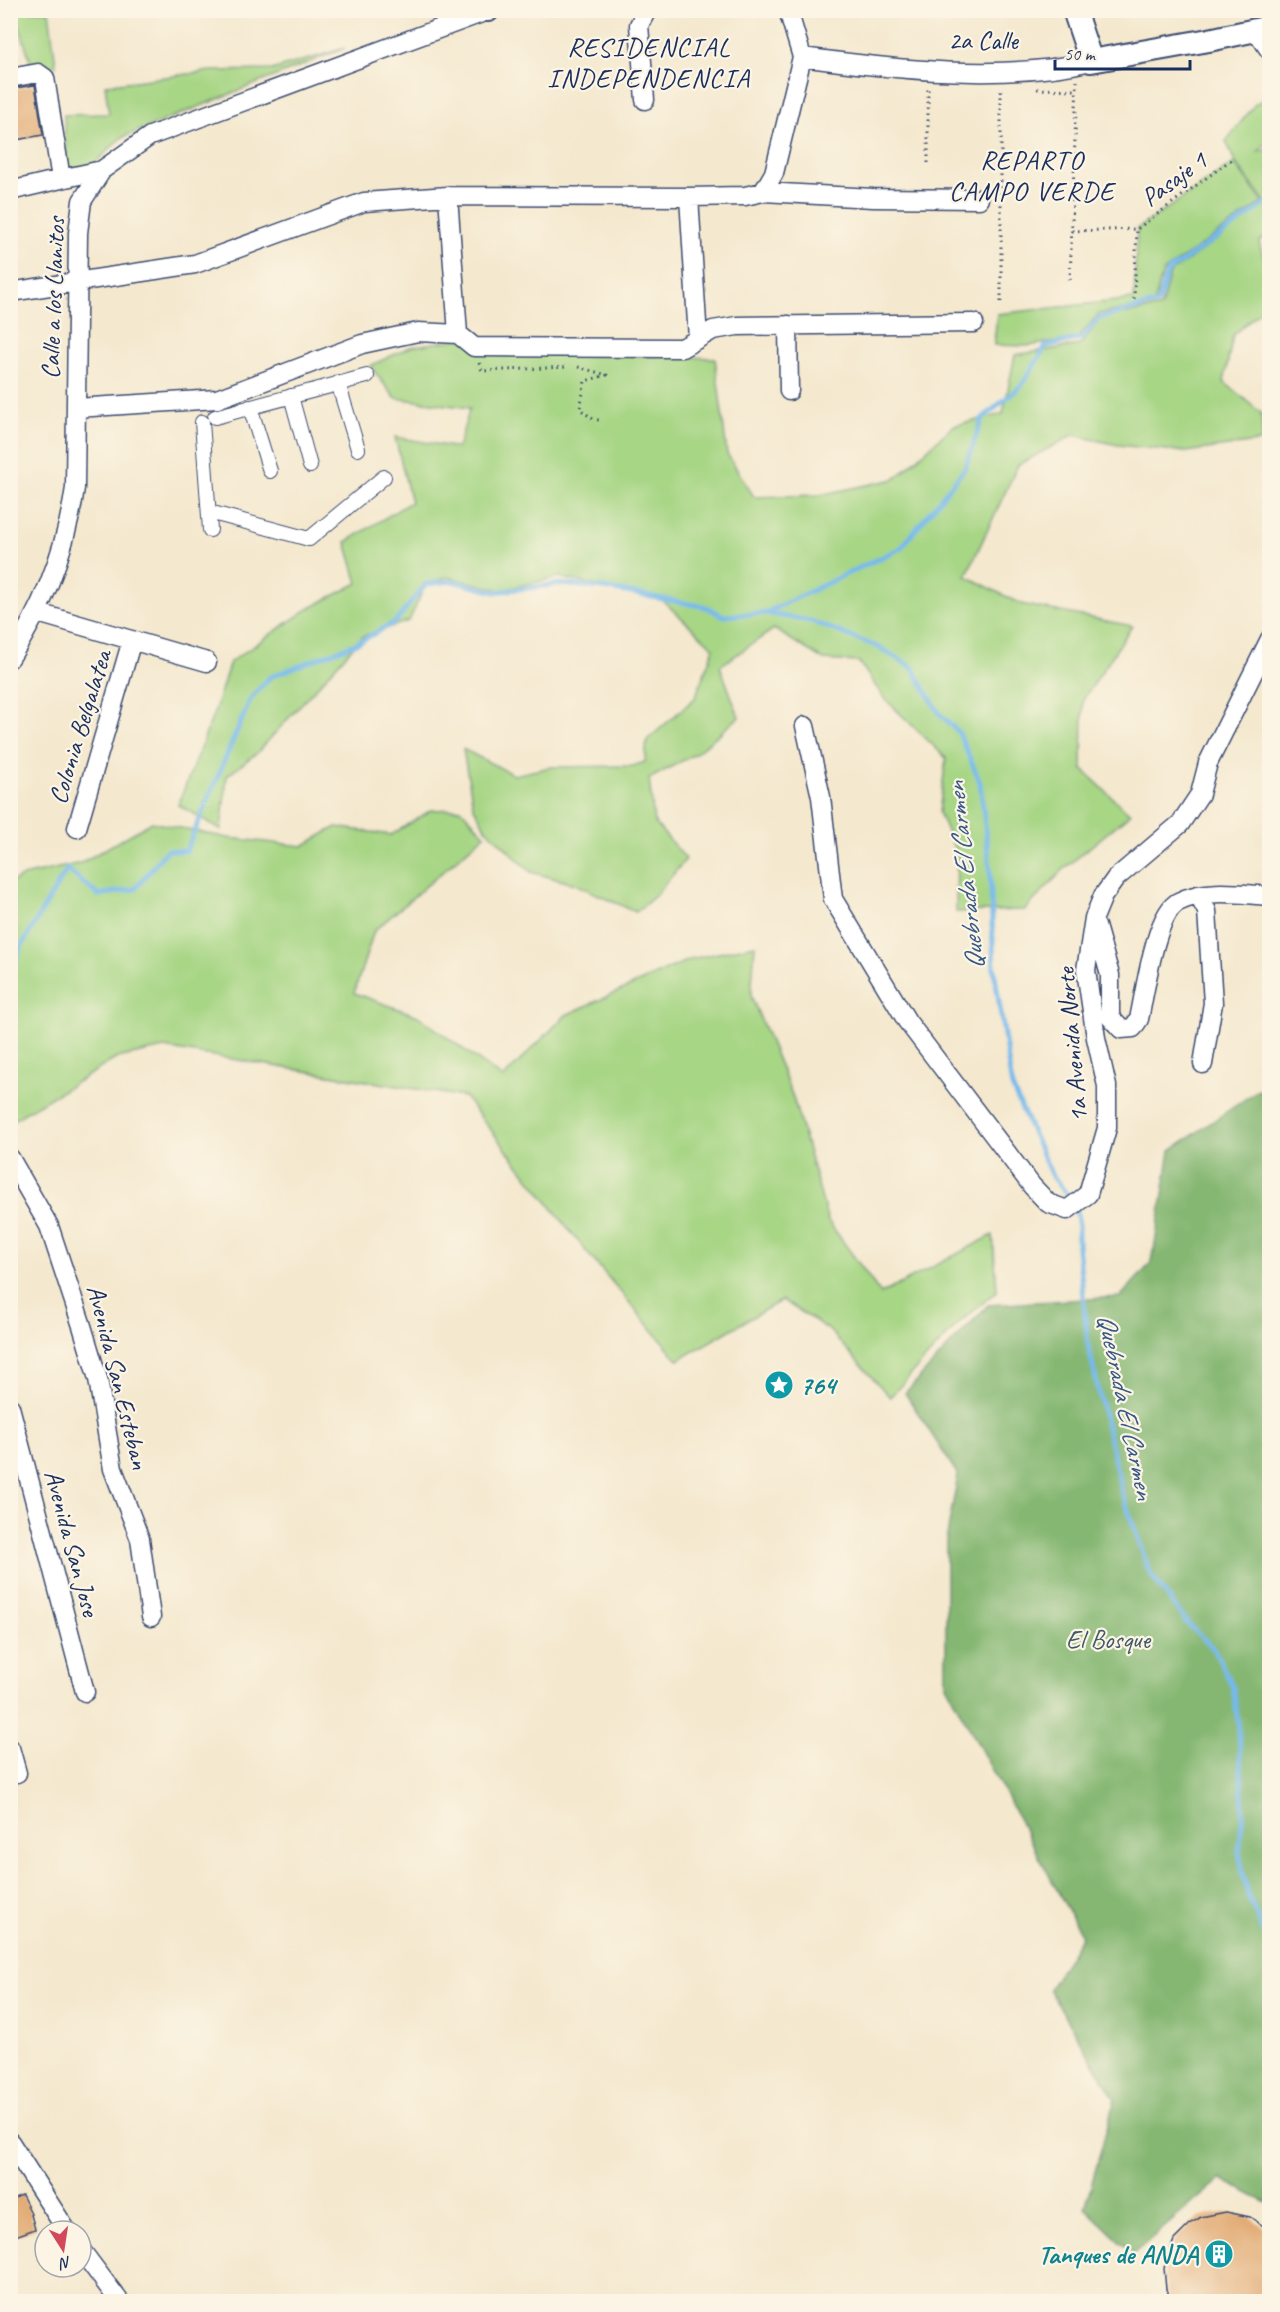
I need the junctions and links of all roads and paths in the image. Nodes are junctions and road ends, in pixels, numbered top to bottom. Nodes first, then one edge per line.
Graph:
1 (647, 10) edge
2 (788, 10) edge
3 (1074, 10) edge
4 (487, 11) edge
5 (1263, 28) edge
6 (1269, 51) edge
7 (802, 57) junction
8 (1083, 62) junction
9 (10, 78) edge
10 (928, 84) dead end
11 (1012, 88) dead end
12 (1034, 89) dead end
13 (1078, 90) junction
14 (645, 100) dead end
15 (1232, 159) dead end
16 (928, 164) dead end
17 (102, 170) junction
18 (61, 179) junction
19 (10, 191) edge
20 (764, 192) junction
21 (448, 196) junction
22 (689, 197) junction
23 (979, 199) dead end
24 (1137, 229) junction
25 (1072, 231) junction
26 (1070, 280) dead end
27 (76, 284) junction
28 (10, 292) edge
29 (1134, 299) dead end
30 (1001, 302) dead end
31 (974, 323) dead end
32 (788, 325) junction
33 (458, 334) junction
34 (698, 339) junction
35 (474, 347) junction
36 (367, 376) dead end
37 (338, 383) junction
38 (789, 391) dead end
39 (291, 396) junction
40 (250, 407) junction
41 (76, 408) junction
42 (603, 421) dead end
43 (358, 449) dead end
44 (310, 466) dead end
45 (270, 471) dead end
46 (384, 477) dead end
47 (209, 512) junction
48 (210, 530) dead end
49 (38, 613) junction
50 (1269, 639) edge
51 (132, 640) junction
52 (10, 658) edge
53 (207, 662) dead end
54 (805, 726) dead end
55 (77, 828) dead end
56 (1198, 895) junction
57 (1269, 896) edge
58 (1094, 918) junction
59 (1203, 1064) dead end
60 (10, 1158) edge
61 (10, 1407) edge
62 (151, 1617) dead end
63 (85, 1692) dead end
64 (10, 1748) edge
65 (17, 1773) dead end
66 (10, 2142) edge
67 (59, 2219) edge
68 (93, 2266) edge
69 (120, 2301) edge

1 - 14 street
2 - 7 street
3 - 8 street
4 - 17 street, Calle a los Llanitos
5 - 6 street
5 - 8 street, 2a Calle
7 - 8 street, 2a Calle
7 - 20 street
8 - 13 path
9 - 18 street
10 - 16 path
11 - 30 path
12 - 13 path
13 - 25 path
15 - 24 path, Pasaje 1
17 - 18 street
17 - 27 street, Calle a los Llanitos
18 - 19 street
20 - 22 street
20 - 23 street
21 - 22 street
21 - 27 street
21 - 33 street
22 - 34 street
24 - 25 path, Pasaje 1
24 - 29 path, Pasaje 1
25 - 26 path
27 - 28 street
27 - 41 street, Calle a los Llanitos
31 - 32 street
32 - 34 street
32 - 38 street
33 - 35 street
33 - 41 street
34 - 35 street
35 - 42 path
36 - 37 street
37 - 39 street
37 - 43 street
39 - 40 street
39 - 44 street
40 - 45 street
40 - 47 street
41 - 49 street, Calle a los Llanitos
46 - 47 street
47 - 48 street
49 - 51 street, Colonia Belgalatea
49 - 52 street, Calle a los Llanitos
50 - 58 street, 1a Avenida Norte
51 - 53 street, Colonia Belgalatea
51 - 55 street, Colonia Belgalatea
54 - 58 street, 1a Avenida Norte
56 - 57 street
56 - 58 street
56 - 59 street
60 - 62 street, Avenida San Esteban
61 - 63 street, Avenida San Jose
64 - 65 street
66 - 67 street
68 - 69 street

